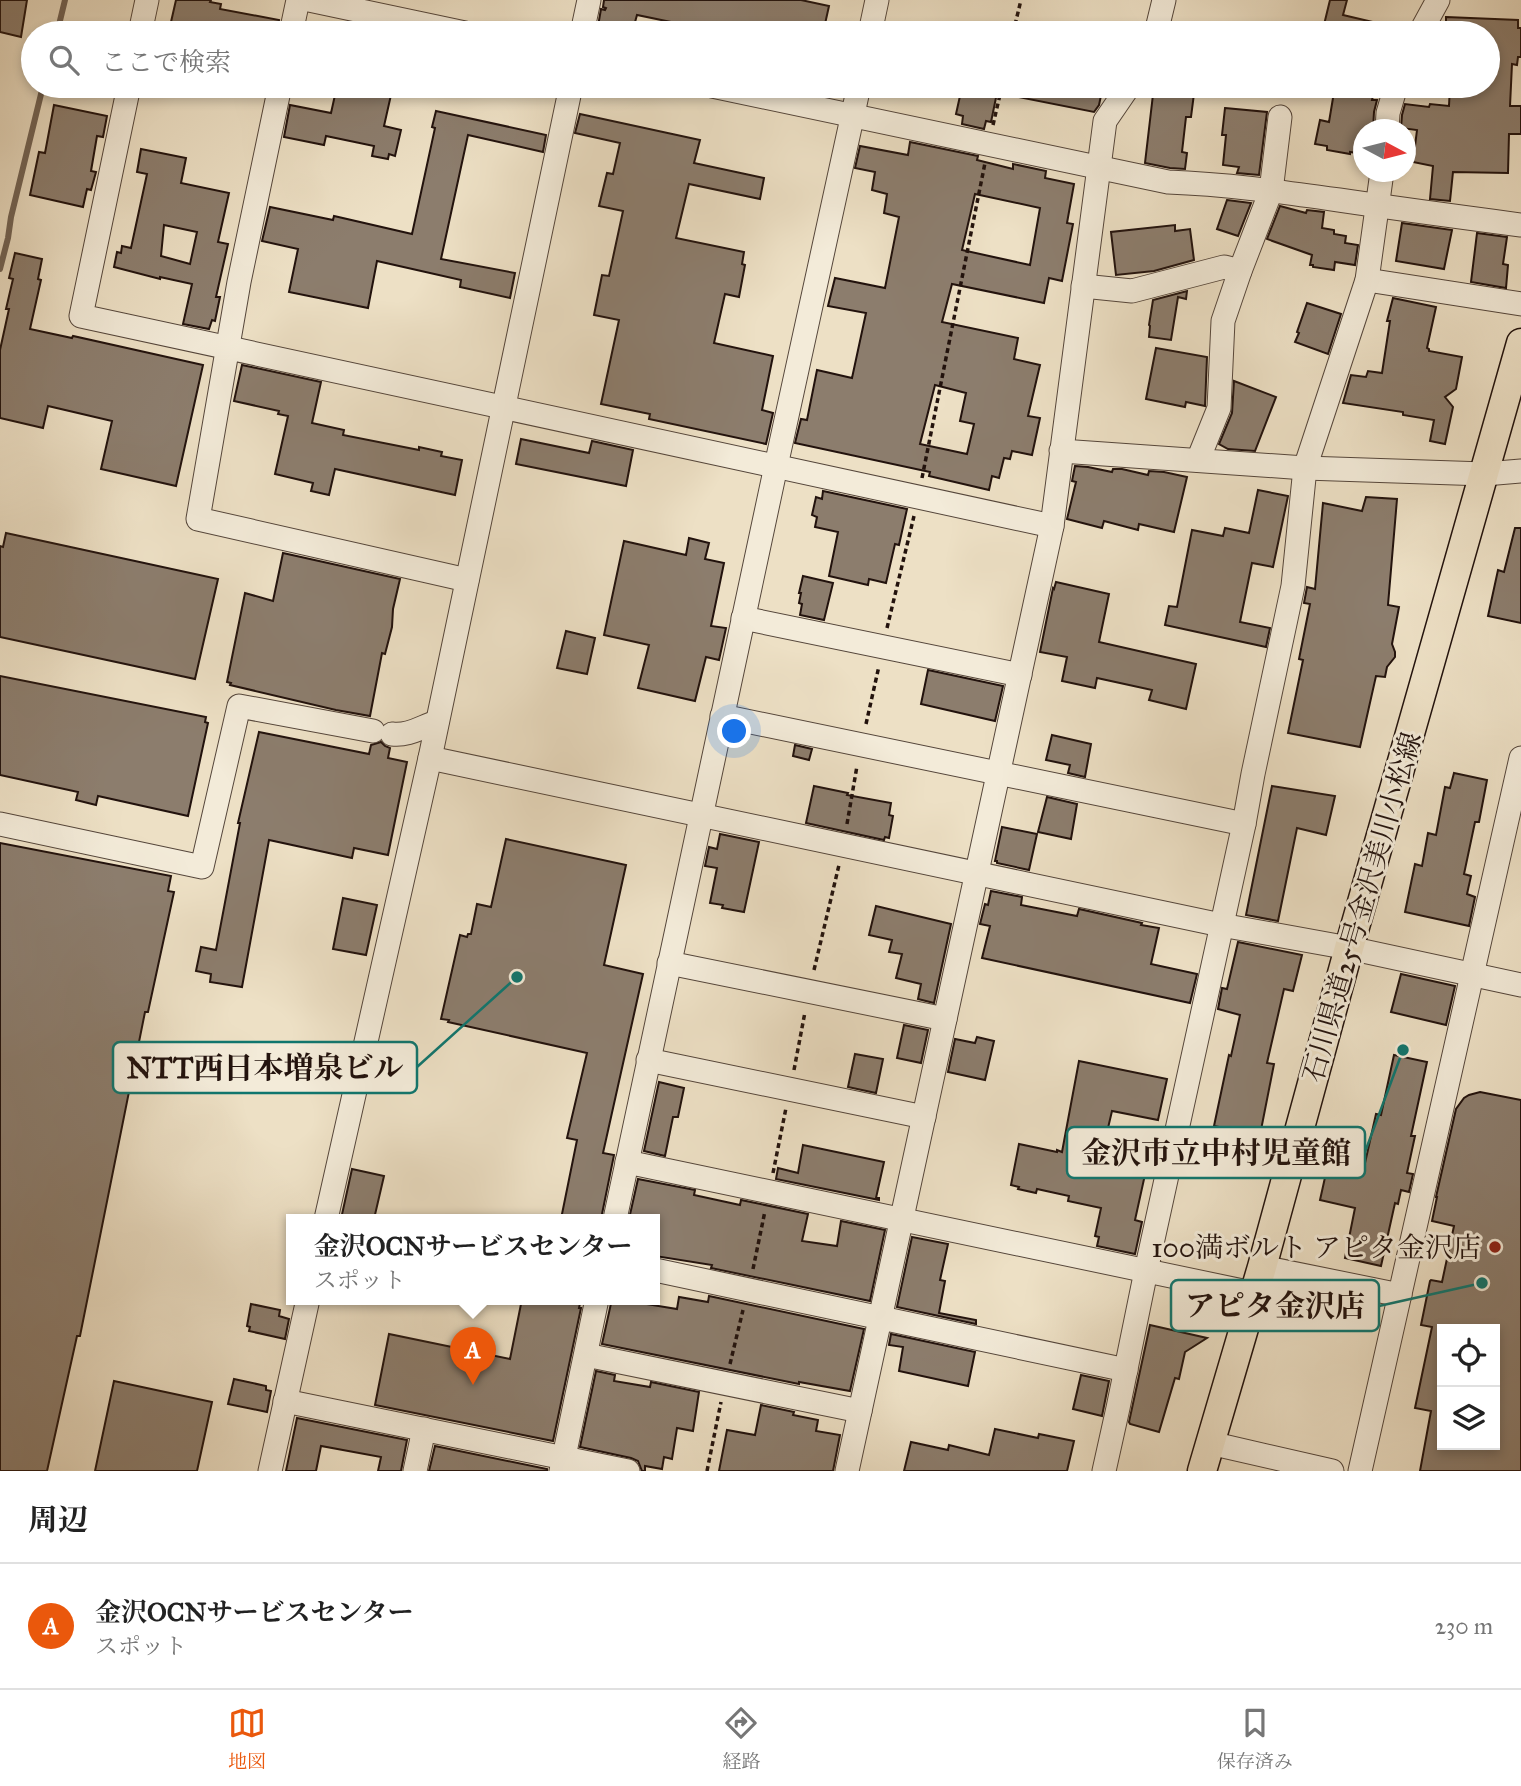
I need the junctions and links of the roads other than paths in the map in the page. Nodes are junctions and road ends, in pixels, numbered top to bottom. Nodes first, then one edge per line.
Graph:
1 (146, 0) edge
2 (298, 0) edge
3 (309, 0) edge
4 (589, 0) edge
5 (877, 0) edge
6 (1164, 0) edge
7 (1438, 0) edge
8 (142, 21) edge
9 (294, 21) edge
10 (408, 21) edge
11 (585, 21) edge
12 (873, 21) edge
13 (1159, 21) edge
14 (1427, 21) edge
15 (126, 98) edge
16 (278, 98) edge
17 (568, 98) edge
18 (768, 98) edge
19 (857, 98) edge
20 (1121, 98) edge
21 (1392, 98) edge
22 (853, 116) junction
23 (1280, 117) dead end
24 (1388, 119) edge
25 (1100, 168) junction
26 (1381, 182) edge
27 (1271, 191) junction
28 (1379, 205) junction
29 (1521, 225) edge
30 (1240, 271) junction
31 (1367, 280) junction
32 (1083, 286) junction
33 (1521, 304) edge
34 (1521, 343) edge
35 (227, 347) junction
36 (1516, 381) edge
37 (504, 407) junction
38 (1061, 451) junction
39 (1198, 460) junction
40 (776, 466) junction
41 (1305, 468) junction
42 (1521, 471) edge
43 (1485, 474) junction
44 (1052, 526) junction
45 (467, 580) junction
46 (743, 618) junction
47 (1020, 675) junction
48 (722, 716) junction
49 (437, 722) junction
50 (430, 758) junction
51 (1521, 758) edge
52 (998, 774) junction
53 (701, 814) junction
54 (0, 824) edge
55 (1244, 824) junction
56 (977, 873) junction
57 (1221, 925) junction
58 (1349, 948) junction
59 (669, 963) junction
60 (1472, 974) junction
61 (1521, 985) edge
62 (945, 1019) junction
63 (649, 1060) junction
64 (924, 1117) junction
65 (627, 1162) junction
66 (327, 1214) edge
67 (616, 1214) edge
68 (901, 1219) junction
69 (1146, 1270) junction
70 (660, 1271) edge
71 (1258, 1280) junction
72 (1400, 1295) junction
73 (307, 1305) edge
74 (596, 1305) edge
75 (1343, 1312) dead end
76 (880, 1318) junction
77 (586, 1354) junction
78 (1126, 1370) junction
79 (285, 1401) junction
80 (860, 1411) junction
81 (424, 1429) junction
82 (1210, 1443) junction
83 (562, 1464) edge
84 (270, 1471) edge
85 (415, 1471) edge
86 (628, 1471) edge
87 (847, 1471) edge
88 (1104, 1471) edge
89 (1202, 1471) edge
90 (1332, 1471) edge
91 (1360, 1471) edge

1 - 8 street
2 - 9 street
3 - 10 street
4 - 11 street
5 - 12 street
6 - 13 street
7 - 14 street
15 - 35 street
16 - 35 street
17 - 37 street
18 - 22 street
19 - 22 street
20 - 25 street
21 - 24 street
22 - 25 street
22 - 40 street
23 - 27 street
25 - 27 street
25 - 32 street
26 - 28 street
27 - 28 street
27 - 30 street
28 - 29 street
28 - 31 street
30 - 32 street
30 - 39 street
31 - 33 street
31 - 41 street
32 - 38 street
34 - 36 main road, 石川県道25号金沢美川小松線
35 - 37 street
35 - 45 street
36 - 43 main road, 石川県道25号金沢美川小松線
37 - 40 street
37 - 45 street
38 - 39 street
38 - 44 street
39 - 41 street
40 - 44 street
40 - 46 street
41 - 43 street
41 - 55 street
42 - 43 street
43 - 58 main road, 石川県道25号金沢美川小松線
44 - 47 street
45 - 49 street
46 - 47 street
46 - 48 street
47 - 52 street
48 - 52 street
48 - 53 street
49 - 50 street
49 - 54 street
50 - 53 street
50 - 66 street
51 - 60 street
52 - 55 street
52 - 56 street
53 - 56 street
53 - 59 street
55 - 57 street
56 - 57 street
56 - 62 street
57 - 58 street
57 - 69 street
58 - 60 street
58 - 71 main road, 石川県道25号金沢美川小松線
59 - 62 street
59 - 63 street
60 - 61 street
60 - 72 street
62 - 64 street
63 - 64 street
63 - 65 street
64 - 68 street
65 - 67 street
65 - 68 street
68 - 69 street
68 - 76 street
69 - 71 street
69 - 78 street
70 - 76 street
71 - 72 street
71 - 75 street
71 - 82 main road, 石川県道25号金沢美川小松線
72 - 91 street
73 - 79 street
74 - 77 street
76 - 78 street
76 - 80 street
77 - 80 street
77 - 83 street
78 - 88 street
79 - 81 street
79 - 84 street
80 - 87 street
81 - 83 street
81 - 85 street
82 - 89 main road, 石川県道25号金沢美川小松線
82 - 90 street
83 - 86 street

